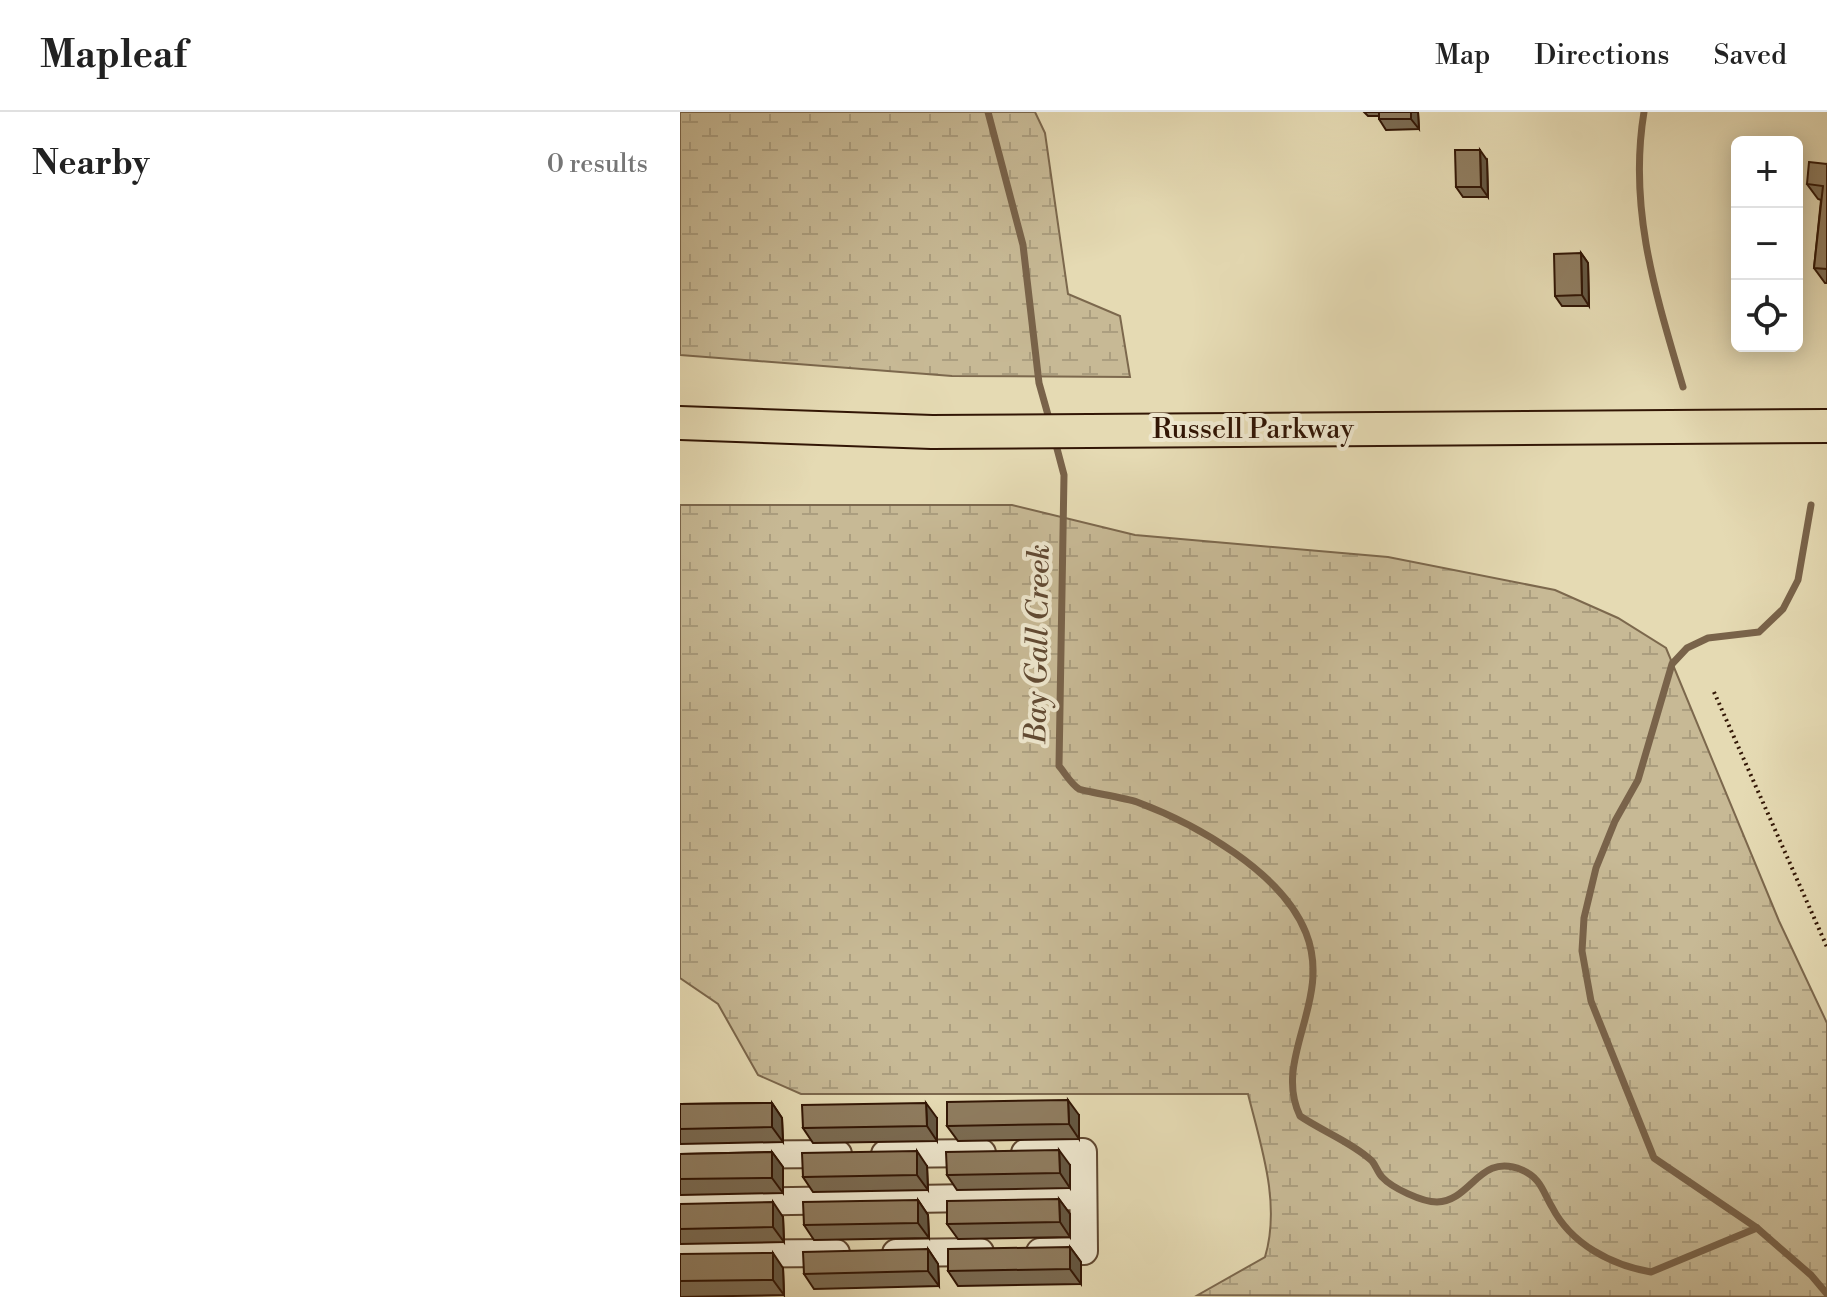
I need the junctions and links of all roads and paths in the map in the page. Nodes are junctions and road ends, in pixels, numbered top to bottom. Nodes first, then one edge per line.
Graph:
1 (680, 423) edge
2 (1827, 426) edge
3 (1714, 692) dead end
4 (1827, 947) edge
5 (680, 1155) edge
6 (1083, 1196) junction
7 (680, 1203) edge
8 (680, 1254) edge

1 - 2 main road, Russell Parkway
3 - 4 path
5 - 6 lane
6 - 7 lane
6 - 8 lane

